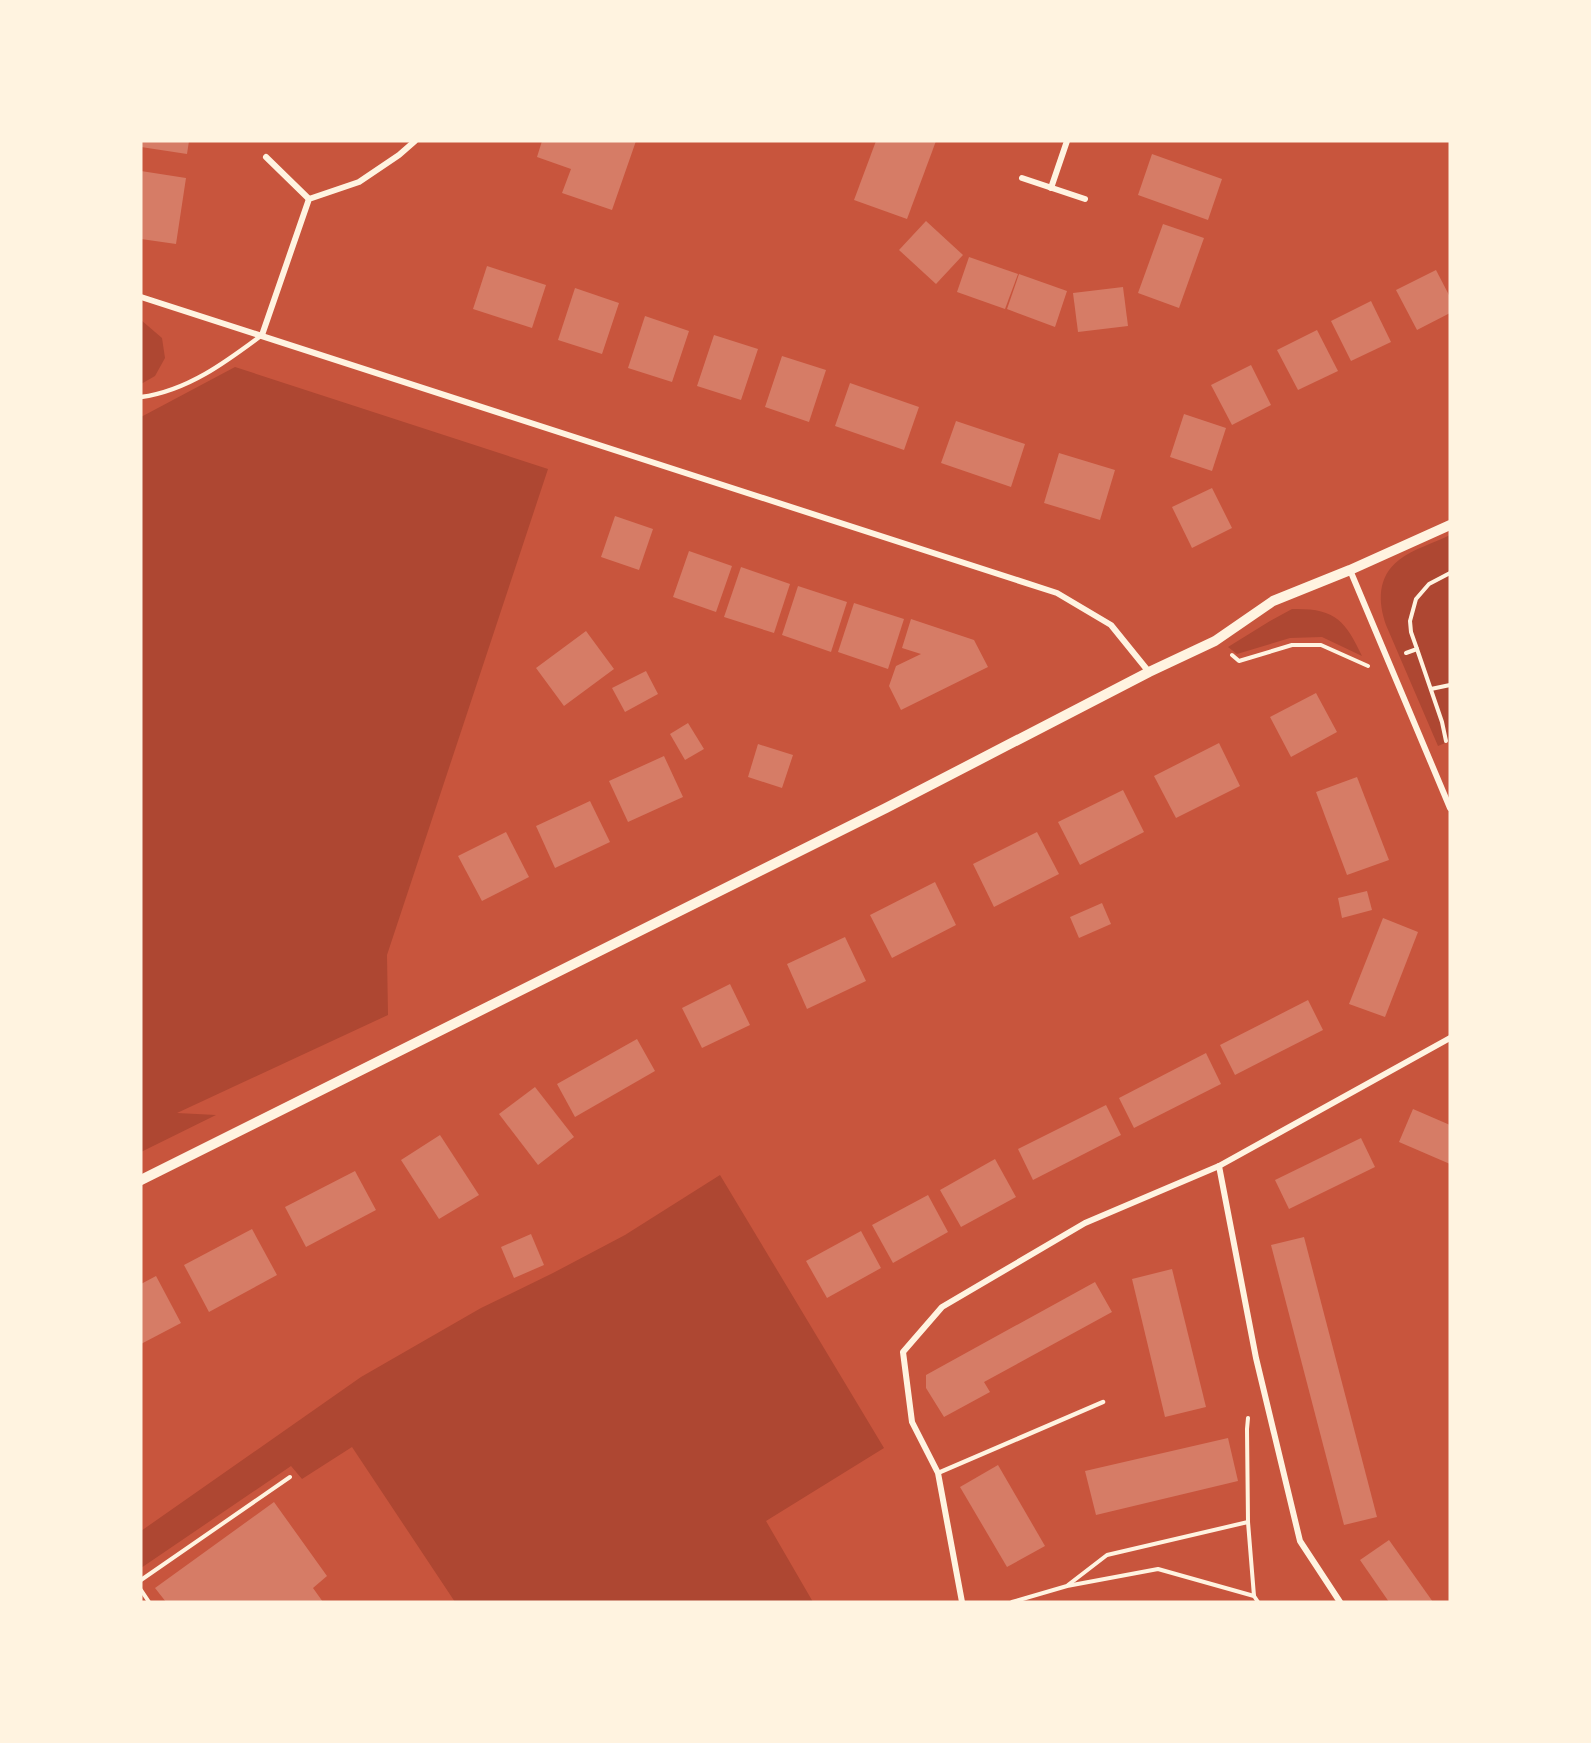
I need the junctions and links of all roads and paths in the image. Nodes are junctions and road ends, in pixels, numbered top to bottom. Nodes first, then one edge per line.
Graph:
1 (415, 141) edge
2 (1067, 141) edge
3 (267, 157) dead end
4 (1022, 178) dead end
5 (1051, 188) junction
6 (1085, 199) dead end
7 (309, 200) junction
8 (141, 297) edge
9 (262, 335) junction
10 (141, 397) edge
11 (1450, 525) edge
12 (1350, 570) junction
13 (1450, 573) edge
14 (1215, 641) junction
15 (1417, 649) junction
16 (1388, 660) junction
17 (1149, 672) junction
18 (1450, 685) edge
19 (1431, 689) junction
20 (1447, 745) dead end
21 (1450, 808) edge
22 (1450, 1038) edge
23 (1219, 1166) junction
24 (141, 1180) edge
25 (1103, 1402) dead end
26 (1248, 1417) dead end
27 (938, 1473) junction
28 (290, 1477) dead end
29 (1248, 1522) junction
30 (141, 1580) edge
31 (1067, 1586) junction
32 (141, 1590) edge
33 (1254, 1596) junction
34 (149, 1602) edge
35 (962, 1602) edge
36 (1012, 1602) edge
37 (1258, 1602) edge
38 (1340, 1602) edge

1 - 7 street
2 - 5 street
3 - 7 street
4 - 5 street
5 - 6 street
7 - 9 street
8 - 9 street
9 - 10 lane
9 - 17 street
11 - 12 street
12 - 14 street
12 - 16 street
13 - 15 path
14 - 16 path
14 - 17 street
15 - 16 path
15 - 19 path
16 - 21 street
17 - 24 street
18 - 19 path
19 - 20 path
22 - 23 street
23 - 27 street
23 - 38 street
25 - 27 lane
26 - 29 path
27 - 35 street
28 - 30 path
29 - 31 path
29 - 33 path
31 - 33 path
31 - 36 path
32 - 34 path
33 - 37 path

